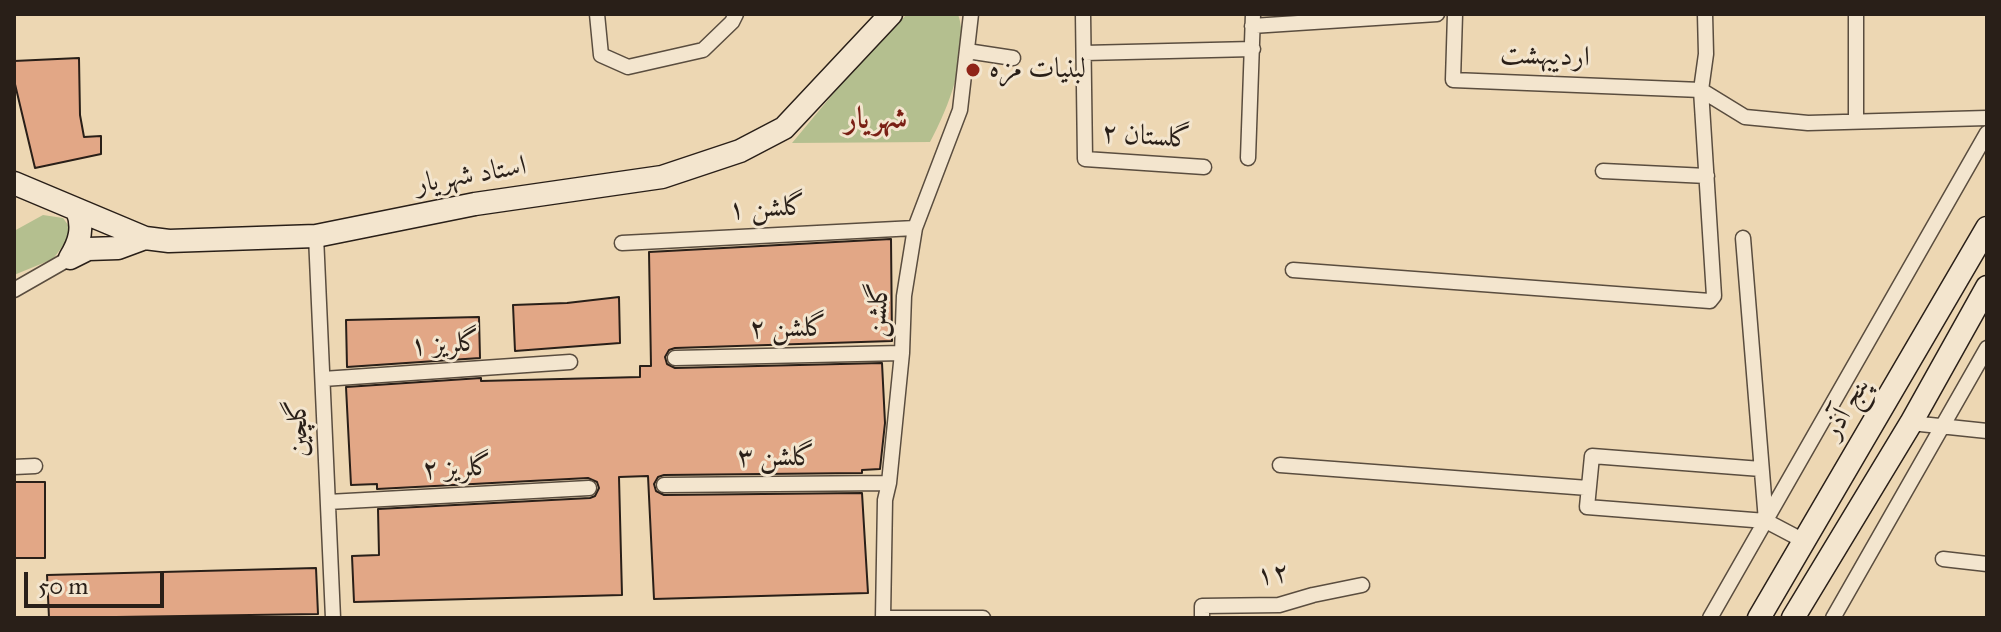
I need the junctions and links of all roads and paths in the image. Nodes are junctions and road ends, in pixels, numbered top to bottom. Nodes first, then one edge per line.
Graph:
1 (597, 14) edge
2 (736, 14) edge
3 (891, 14) edge
4 (971, 14) edge
5 (1083, 14) edge
6 (1437, 14) edge
7 (1455, 14) edge
8 (1705, 14) edge
9 (1856, 14) edge
10 (1253, 20) edge
11 (1253, 49) junction
12 (967, 51) junction
13 (1084, 53) junction
14 (1013, 58) dead end
15 (1701, 90) junction
16 (1987, 118) edge
17 (1856, 121) junction
18 (1987, 133) edge
19 (1248, 158) dead end
20 (1204, 167) dead end
21 (1603, 171) dead end
22 (1707, 176) junction
23 (14, 183) edge
24 (77, 210) junction
25 (915, 228) junction
26 (1987, 228) edge
27 (316, 236) junction
28 (145, 238) junction
29 (1743, 238) dead end
30 (622, 243) dead end
31 (70, 258) junction
32 (1293, 270) dead end
33 (1987, 287) edge
34 (14, 290) edge
35 (1987, 348) edge
36 (902, 353) junction
37 (675, 358) dead end
38 (570, 362) dead end
39 (323, 379) junction
40 (1911, 423) junction
41 (1944, 426) junction
42 (1987, 431) edge
43 (1280, 465) dead end
44 (35, 466) dead end
45 (14, 467) edge
46 (1761, 469) junction
47 (889, 483) junction
48 (664, 485) dead end
49 (589, 488) dead end
50 (1588, 488) junction
51 (328, 502) junction
52 (1825, 506) junction
53 (1766, 521) junction
54 (1851, 523) junction
55 (1804, 541) junction
56 (1943, 559) dead end
57 (1792, 563) junction
58 (1987, 564) edge
59 (1819, 578) junction
60 (1362, 585) dead end
61 (333, 618) edge
62 (883, 618) edge
63 (983, 618) edge
64 (1202, 618) edge
65 (1710, 618) edge
66 (1759, 618) edge
67 (1793, 618) edge
68 (1833, 618) edge

1 - 2 street
3 - 27 street, استاد شهریار
4 - 12 street, گلشن
5 - 13 street
6 - 10 street
7 - 15 street, اردیبهشت
8 - 15 street
9 - 17 street
10 - 11 street
11 - 13 street
11 - 19 street
12 - 14 street
12 - 25 street, گلشن
13 - 20 street, گلستان ۲
15 - 17 street, اردیبهشت
15 - 22 street
16 - 17 street, اردیبهشت
18 - 53 street
21 - 22 street
22 - 32 street
23 - 24 street, استاد شهریار
24 - 28 street, استاد شهریار
24 - 31 street
25 - 30 street, گلشن ۱
25 - 36 street, گلشن
26 - 52 street, پنج آذر
27 - 28 street, استاد شهریار
27 - 39 street, گلچین
28 - 31 street
29 - 46 street
31 - 34 street
33 - 40 street
35 - 41 street
36 - 37 street, گلشن ۲
36 - 47 street, گلشن
38 - 39 street, گلریز ۱
39 - 51 street, گلچین
40 - 41 street
40 - 54 street
41 - 42 street
41 - 68 street
43 - 50 street
44 - 45 street
46 - 50 street
46 - 53 street
47 - 48 street, گلشن ۳
47 - 62 street, گلشن
49 - 51 street, گلریز ۲
50 - 53 street
51 - 61 street, گلچین
52 - 54 street
52 - 55 street, پنج آذر
53 - 55 street
53 - 65 street
54 - 59 street
55 - 57 street, پنج آذر
56 - 58 street
57 - 59 street
57 - 66 street, پنج آذر
59 - 67 street
60 - 64 street, ۱۲
62 - 63 street

